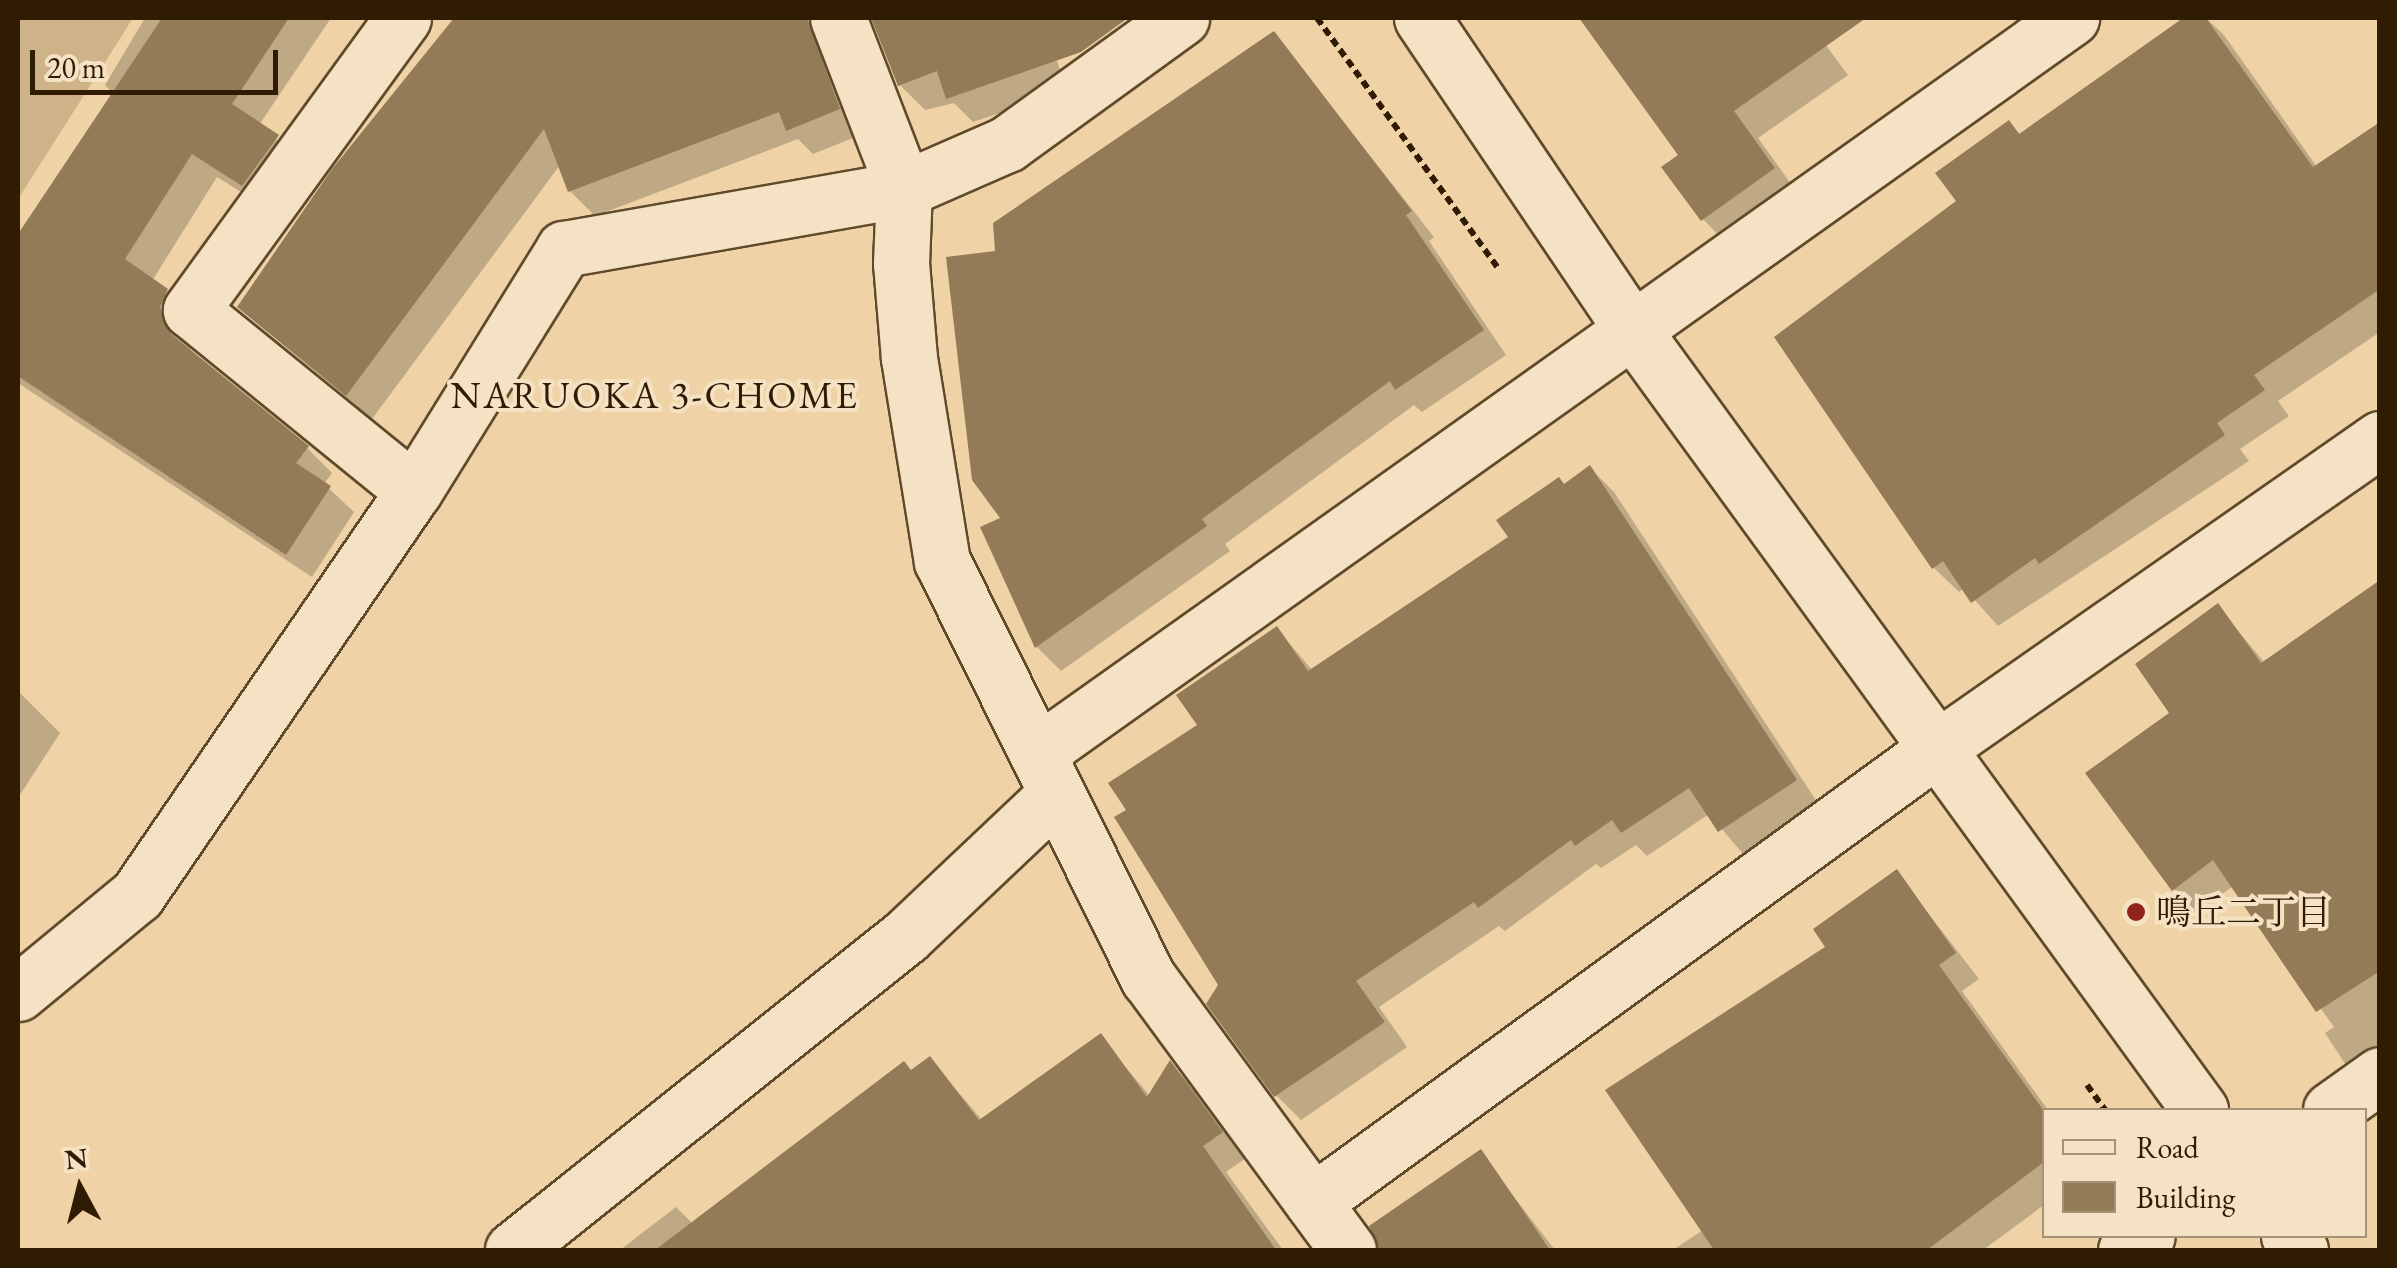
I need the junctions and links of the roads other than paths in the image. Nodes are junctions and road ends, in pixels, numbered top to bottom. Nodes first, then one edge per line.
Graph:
1 (403, 18) edge
2 (838, 18) edge
3 (1181, 18) edge
4 (1422, 18) edge
5 (2070, 18) edge
6 (904, 189) junction
7 (1632, 329) junction
8 (2380, 439) edge
9 (414, 491) junction
10 (1939, 747) junction
11 (1047, 773) junction
12 (18, 993) edge
13 (2380, 1074) edge
14 (2199, 1108) edge
15 (2333, 1108) edge
16 (1313, 1202) junction
17 (513, 1250) edge
18 (1348, 1250) edge

1 - 9 street
2 - 6 street
3 - 6 street
4 - 7 street
5 - 7 street
6 - 9 street
6 - 11 street
7 - 10 street
7 - 11 street
8 - 10 street
9 - 12 street
10 - 14 street
10 - 16 street
11 - 16 street
11 - 17 street
13 - 15 street
16 - 18 street

